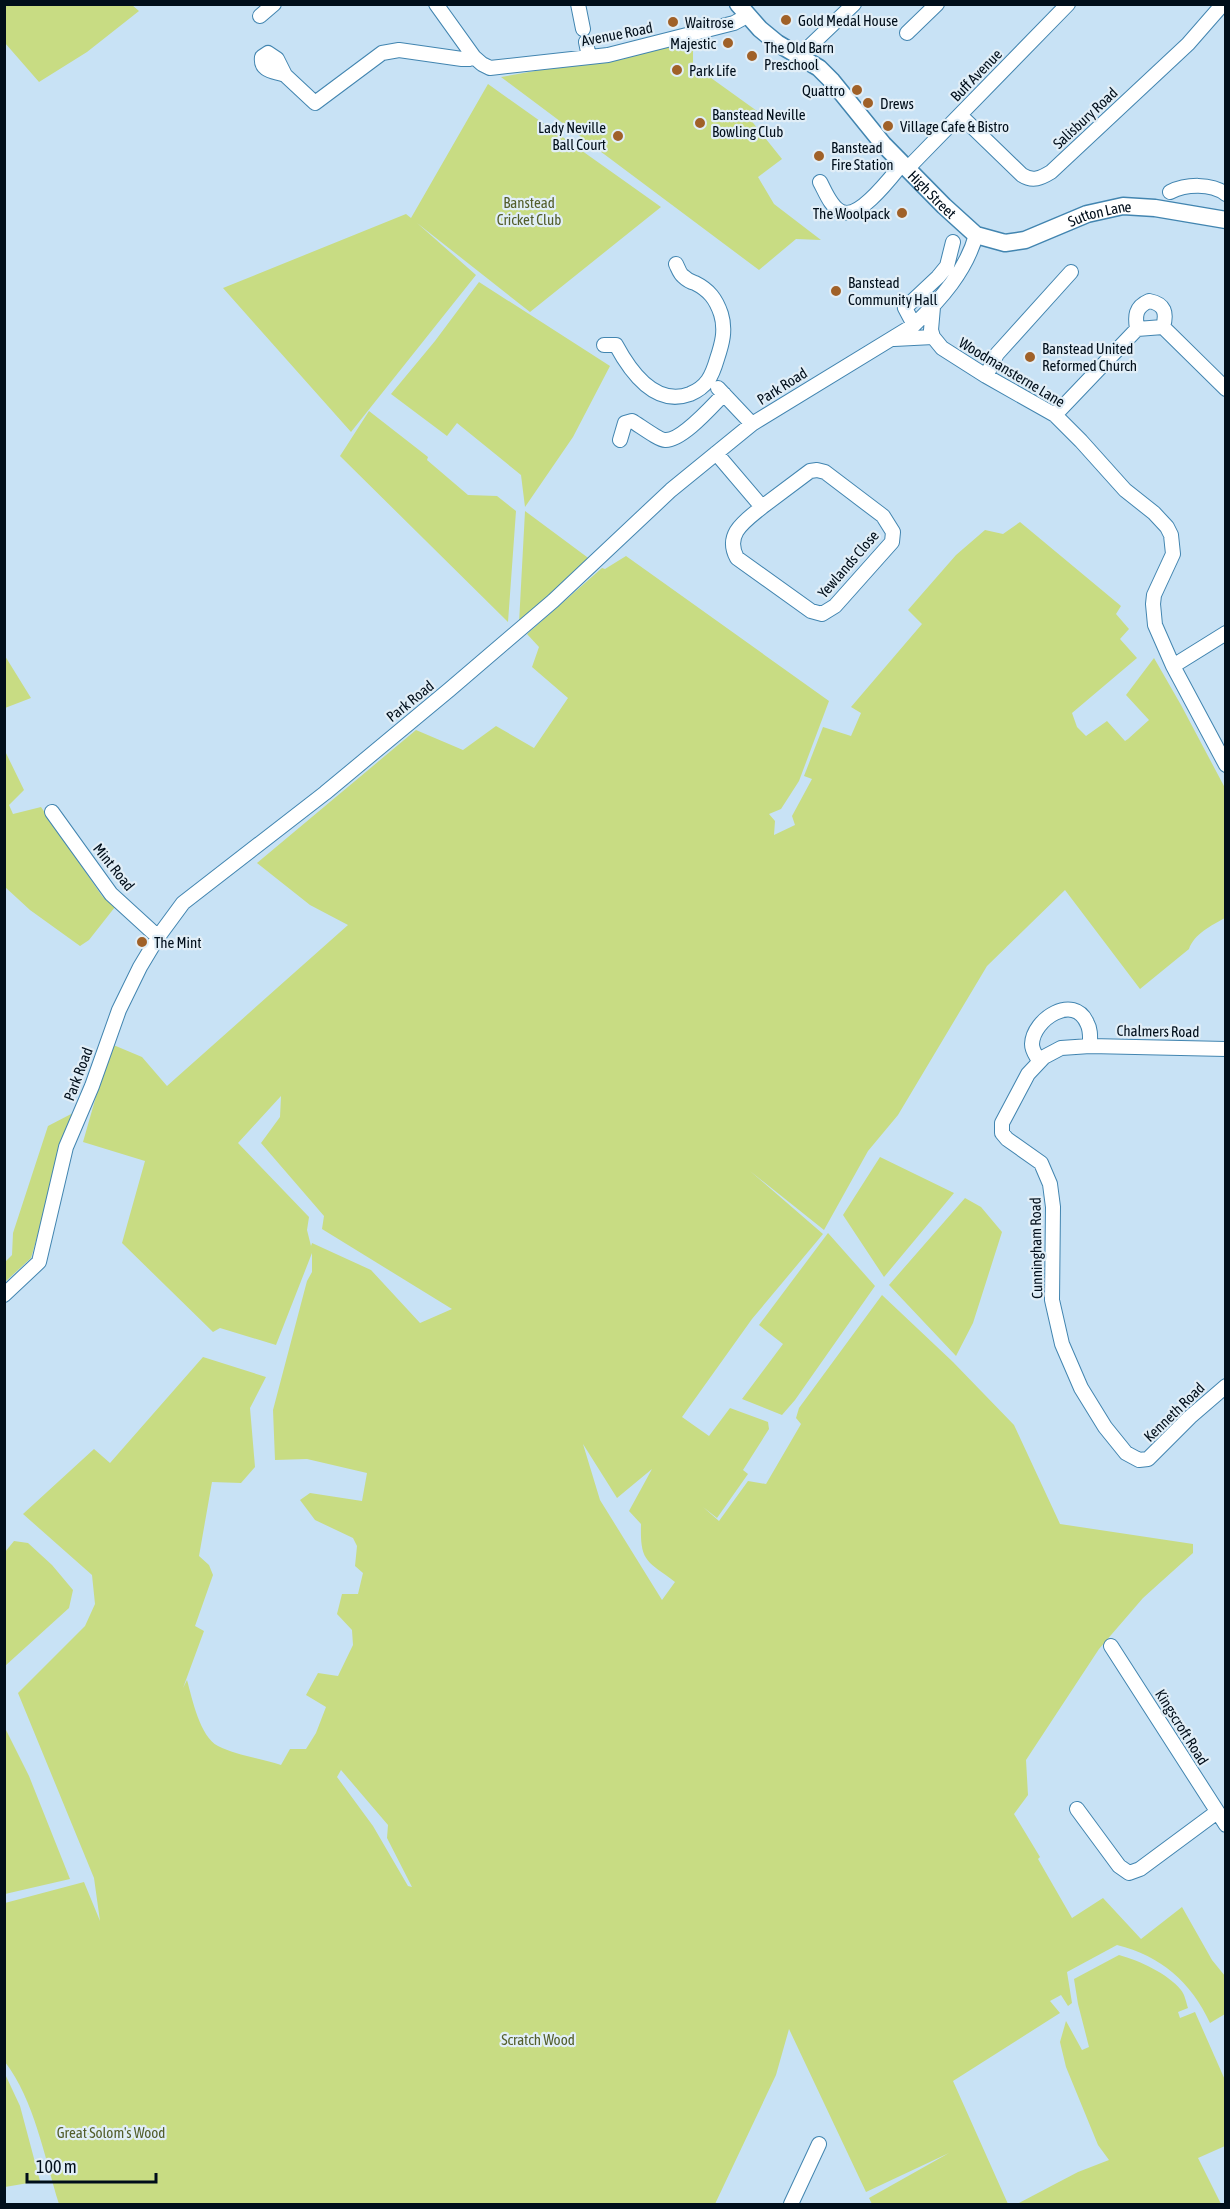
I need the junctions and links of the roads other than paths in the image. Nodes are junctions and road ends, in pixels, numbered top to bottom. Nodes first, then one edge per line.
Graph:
1 (274, 4) edge
2 (435, 4) edge
3 (578, 4) edge
4 (854, 4) edge
5 (1068, 4) edge
6 (1223, 4) edge
7 (936, 5) edge
8 (743, 10) edge
9 (260, 16) dead end
10 (907, 33) dead end
11 (474, 57) junction
12 (589, 57) junction
13 (801, 58) junction
14 (285, 75) dead end
15 (960, 115) junction
16 (905, 167) junction
17 (820, 182) dead end
18 (1170, 192) dead end
19 (1226, 194) edge
20 (1226, 220) edge
21 (976, 235) junction
22 (953, 242) dead end
23 (676, 264) dead end
24 (947, 266) junction
25 (1071, 272) dead end
26 (959, 274) junction
27 (933, 307) junction
28 (914, 325) junction
29 (1163, 327) junction
30 (1137, 329) junction
31 (933, 337) junction
32 (893, 339) junction
33 (604, 345) dead end
34 (986, 376) junction
35 (710, 380) junction
36 (1226, 389) edge
37 (724, 394) junction
38 (1055, 415) junction
39 (752, 424) junction
40 (621, 440) dead end
41 (716, 453) junction
42 (762, 507) junction
43 (1226, 633) edge
44 (1173, 666) junction
45 (1226, 765) edge
46 (51, 812) dead end
47 (158, 937) junction
48 (1090, 1046) junction
49 (1226, 1050) edge
50 (1039, 1061) junction
51 (1002, 1133) joint
52 (4, 1295) edge
53 (1226, 1386) edge
54 (1144, 1460) joint
55 (1111, 1646) dead end
56 (1077, 1809) dead end
57 (1217, 1812) junction
58 (1226, 1825) edge
59 (819, 2144) dead end
60 (791, 2205) edge

1 - 9 street
2 - 11 street
3 - 12 street
4 - 13 street
5 - 15 street, Buff Avenue
6 - 15 street, Salisbury Road
7 - 10 street
8 - 12 street, Avenue Road
8 - 13 main road, High Street
11 - 12 street, Avenue Road
11 - 14 street
13 - 16 main road, High Street
15 - 16 street, Buff Avenue
16 - 17 street, Buff Avenue
16 - 21 main road, High Street
18 - 19 street
20 - 21 main road, Sutton Lane
21 - 26 street, Park Road
22 - 24 street
23 - 35 street
24 - 26 street
24 - 28 street
25 - 34 street
26 - 27 street, Park Road
27 - 28 street, Park Road
27 - 31 street
28 - 32 street, Park Road
29 - 30 street
29 - 30 street
29 - 36 street
30 - 38 street
31 - 32 street
31 - 34 street, Woodmansterne Lane
32 - 39 street, Park Road
33 - 35 street
34 - 38 street, Woodmansterne Lane
35 - 37 street
37 - 39 street
37 - 40 street
38 - 44 street, Woodmansterne Lane
39 - 41 street, Park Road
41 - 42 street
41 - 47 street, Park Road
42 - 42 street, Yewlands Close
43 - 44 street
44 - 45 street, Woodmansterne Lane
46 - 47 street, Mint Road
47 - 52 street, Park Road
48 - 49 street, Chalmers Road
48 - 50 street, Chalmers Road
48 - 50 street
50 - 51 street, Chalmers Road
51 - 54 street, Cunningham Road
53 - 54 street, Kenneth Road
55 - 57 street, Kingscroft Road
56 - 57 street
57 - 58 street, Kingscroft Road
59 - 60 street

